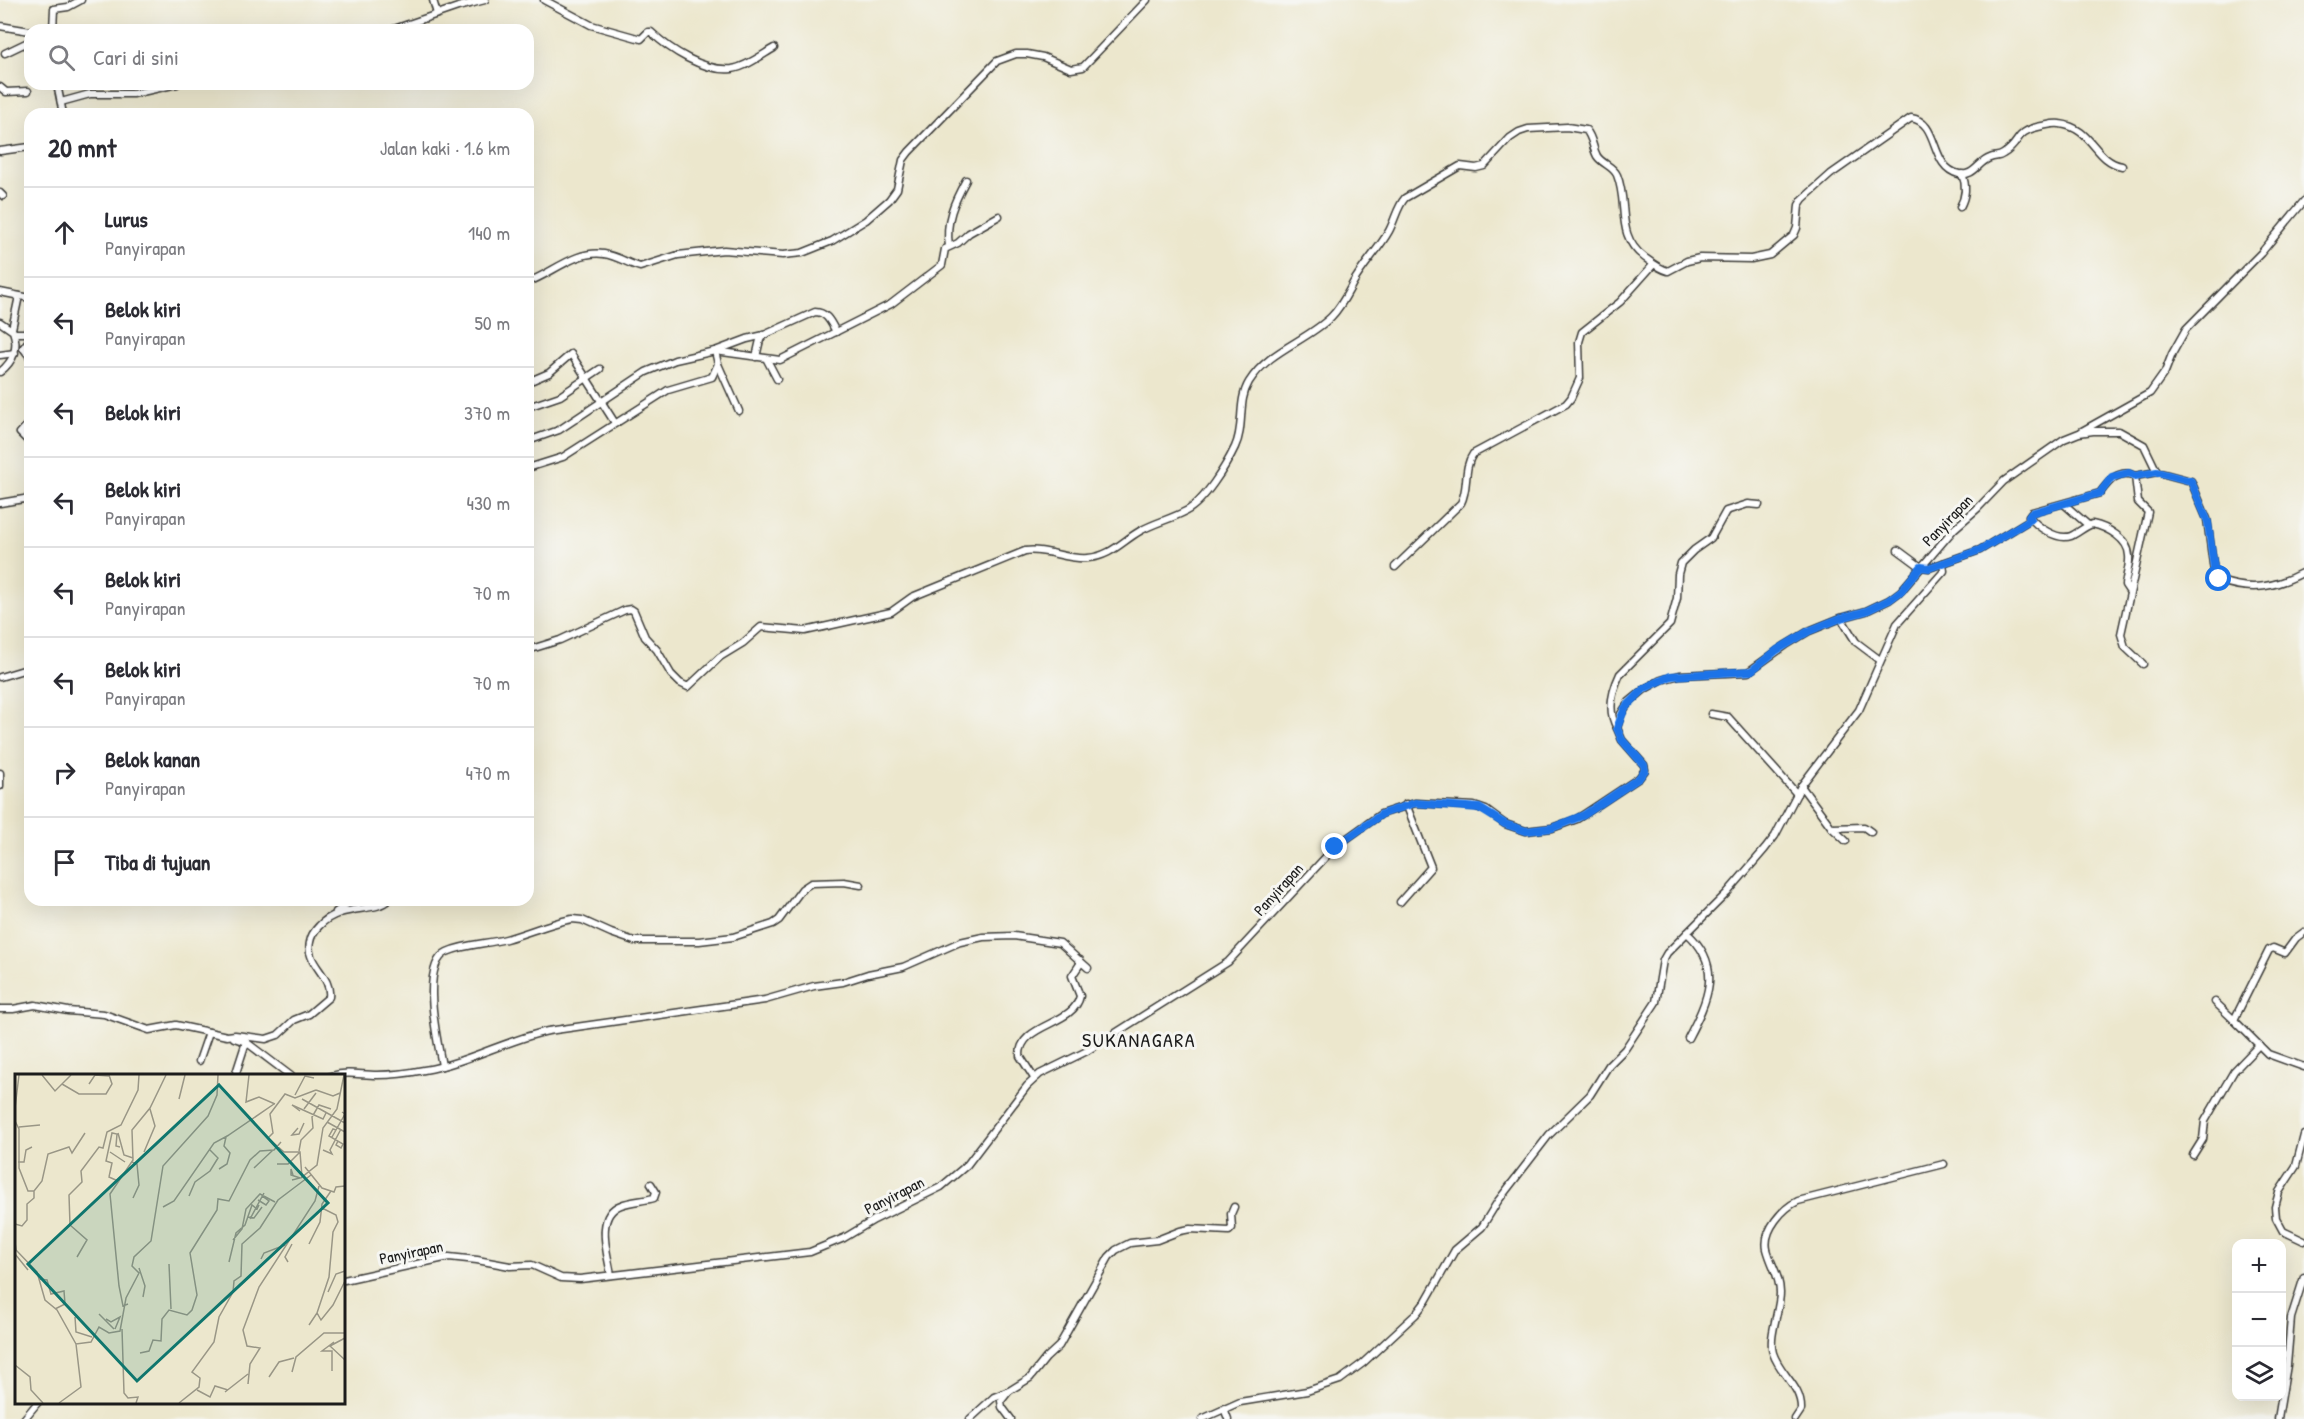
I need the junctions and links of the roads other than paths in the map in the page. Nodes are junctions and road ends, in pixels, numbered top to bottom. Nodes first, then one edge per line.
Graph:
1 (81, 0) edge
2 (433, 0) edge
3 (485, 0) edge
4 (544, 0) edge
5 (1147, 0) edge
6 (68, 3) edge
7 (437, 14) junction
8 (53, 24) edge
9 (408, 24) edge
10 (0, 26) edge
11 (24, 30) edge
12 (24, 44) edge
13 (774, 48) dead end
14 (5, 53) dead end
15 (0, 87) edge
16 (58, 90) edge
17 (151, 90) edge
18 (28, 91) dead end
19 (61, 102) junction
20 (62, 108) edge
21 (24, 148) edge
22 (0, 151) edge
23 (2122, 166) dead end
24 (1962, 174) junction
25 (966, 180) dead end
26 (2304, 201) edge
27 (1960, 207) dead end
28 (999, 216) dead end
29 (949, 246) junction
30 (1653, 265) junction
31 (534, 280) edge
32 (0, 292) edge
33 (19, 296) junction
34 (24, 297) edge
35 (0, 322) edge
36 (13, 331) junction
37 (24, 332) edge
38 (836, 332) junction
39 (764, 335) junction
40 (715, 351) junction
41 (15, 353) junction
42 (0, 354) edge
43 (756, 357) junction
44 (767, 360) junction
45 (718, 364) junction
46 (600, 369) dead end
47 (0, 372) edge
48 (534, 379) edge
49 (588, 379) junction
50 (777, 379) dead end
51 (601, 401) junction
52 (534, 405) edge
53 (739, 411) dead end
54 (615, 423) junction
55 (2079, 433) junction
56 (534, 439) edge
57 (534, 466) edge
58 (2157, 472) junction
59 (2135, 476) junction
60 (24, 499) edge
61 (0, 503) edge
62 (1759, 504) dead end
63 (2064, 504) junction
64 (2031, 519) junction
65 (2088, 525) junction
66 (1898, 550) dead end
67 (1943, 563) junction
68 (1395, 567) dead end
69 (1921, 567) junction
70 (2304, 572) edge
71 (2129, 591) junction
72 (1841, 618) junction
73 (534, 648) edge
74 (1880, 660) junction
75 (2143, 664) dead end
76 (24, 670) edge
77 (0, 677) edge
78 (1711, 714) dead end
79 (1617, 728) junction
80 (0, 773) edge
81 (0, 786) edge
82 (1801, 786) junction
83 (1797, 794) junction
84 (1406, 804) junction
85 (1832, 828) junction
86 (1872, 832) dead end
87 (1846, 841) dead end
88 (861, 885) dead end
89 (1400, 902) dead end
90 (345, 906) edge
91 (372, 906) edge
92 (331, 916) junction
93 (2304, 932) edge
94 (1687, 933) junction
95 (1080, 960) junction
96 (1088, 968) dead end
97 (2215, 1002) dead end
98 (0, 1009) edge
99 (2234, 1020) junction
100 (209, 1032) junction
101 (227, 1036) junction
102 (1688, 1038) dead end
103 (246, 1042) junction
104 (2259, 1045) junction
105 (199, 1061) dead end
106 (442, 1066) junction
107 (2304, 1067) edge
108 (236, 1074) edge
109 (288, 1074) edge
110 (345, 1074) edge
111 (1034, 1078) junction
112 (2304, 1135) edge
113 (2193, 1155) dead end
114 (1944, 1164) dead end
115 (651, 1184) dead end
116 (1234, 1206) dead end
117 (2304, 1241) edge
118 (611, 1275) junction
119 (2304, 1277) edge
120 (345, 1280) edge
121 (1010, 1391) junction
122 (36, 1404) edge
123 (1224, 1407) junction
124 (24, 1419) edge
125 (970, 1419) edge
126 (1011, 1419) edge
127 (1202, 1419) edge
128 (1228, 1419) edge
129 (1795, 1419) edge
130 (2278, 1419) edge

1 - 6 street
2 - 7 street
3 - 7 street
4 - 13 street
5 - 31 street
6 - 8 street
7 - 9 street
10 - 11 street
12 - 14 street
15 - 18 street
16 - 19 street
17 - 19 street
19 - 20 street
21 - 22 street
23 - 24 street
24 - 27 street
24 - 30 street
25 - 29 street
26 - 55 street
28 - 29 street
29 - 38 street
30 - 68 street
30 - 73 street
32 - 33 street
33 - 34 street
33 - 36 street
35 - 36 street
36 - 37 street
36 - 41 street
38 - 39 street
38 - 44 street
39 - 40 street
39 - 43 street
40 - 43 street
40 - 45 street
40 - 51 street
41 - 42 street
41 - 47 street
43 - 44 street
44 - 50 street
45 - 53 street
45 - 54 street
46 - 49 street
48 - 49 street
49 - 51 street
49 - 52 street
51 - 54 street
51 - 56 street
54 - 57 street
55 - 58 street, Panyirapan
55 - 69 street, Panyirapan
58 - 59 street
58 - 70 street
59 - 63 street
59 - 71 street
60 - 61 street
62 - 79 street
63 - 64 street
63 - 65 street
64 - 65 street
64 - 67 street
65 - 71 street
66 - 69 street
67 - 69 street
67 - 74 street
69 - 72 street, Panyirapan
71 - 75 street
72 - 74 street
72 - 79 street, Panyirapan
74 - 82 street
76 - 77 street
78 - 83 street
79 - 84 street, Panyirapan
80 - 81 street
82 - 83 street
82 - 85 street
83 - 94 street
84 - 89 street
84 - 111 street, Panyirapan
85 - 86 street
85 - 87 street
88 - 106 street
90 - 92 street
91 - 92 street
92 - 101 street
93 - 99 street
94 - 102 street
94 - 123 street
95 - 96 street
95 - 106 street
95 - 111 street
97 - 99 street
98 - 100 street
99 - 104 street
100 - 101 street
100 - 105 street
101 - 103 street
103 - 108 street
103 - 109 street
104 - 107 street
104 - 113 street
106 - 110 street
111 - 118 street, Panyirapan
112 - 117 street
114 - 129 street
115 - 118 street
116 - 121 street
118 - 120 street, Panyirapan
119 - 130 street
121 - 125 street
121 - 126 street
122 - 124 street
123 - 127 street
123 - 128 street

